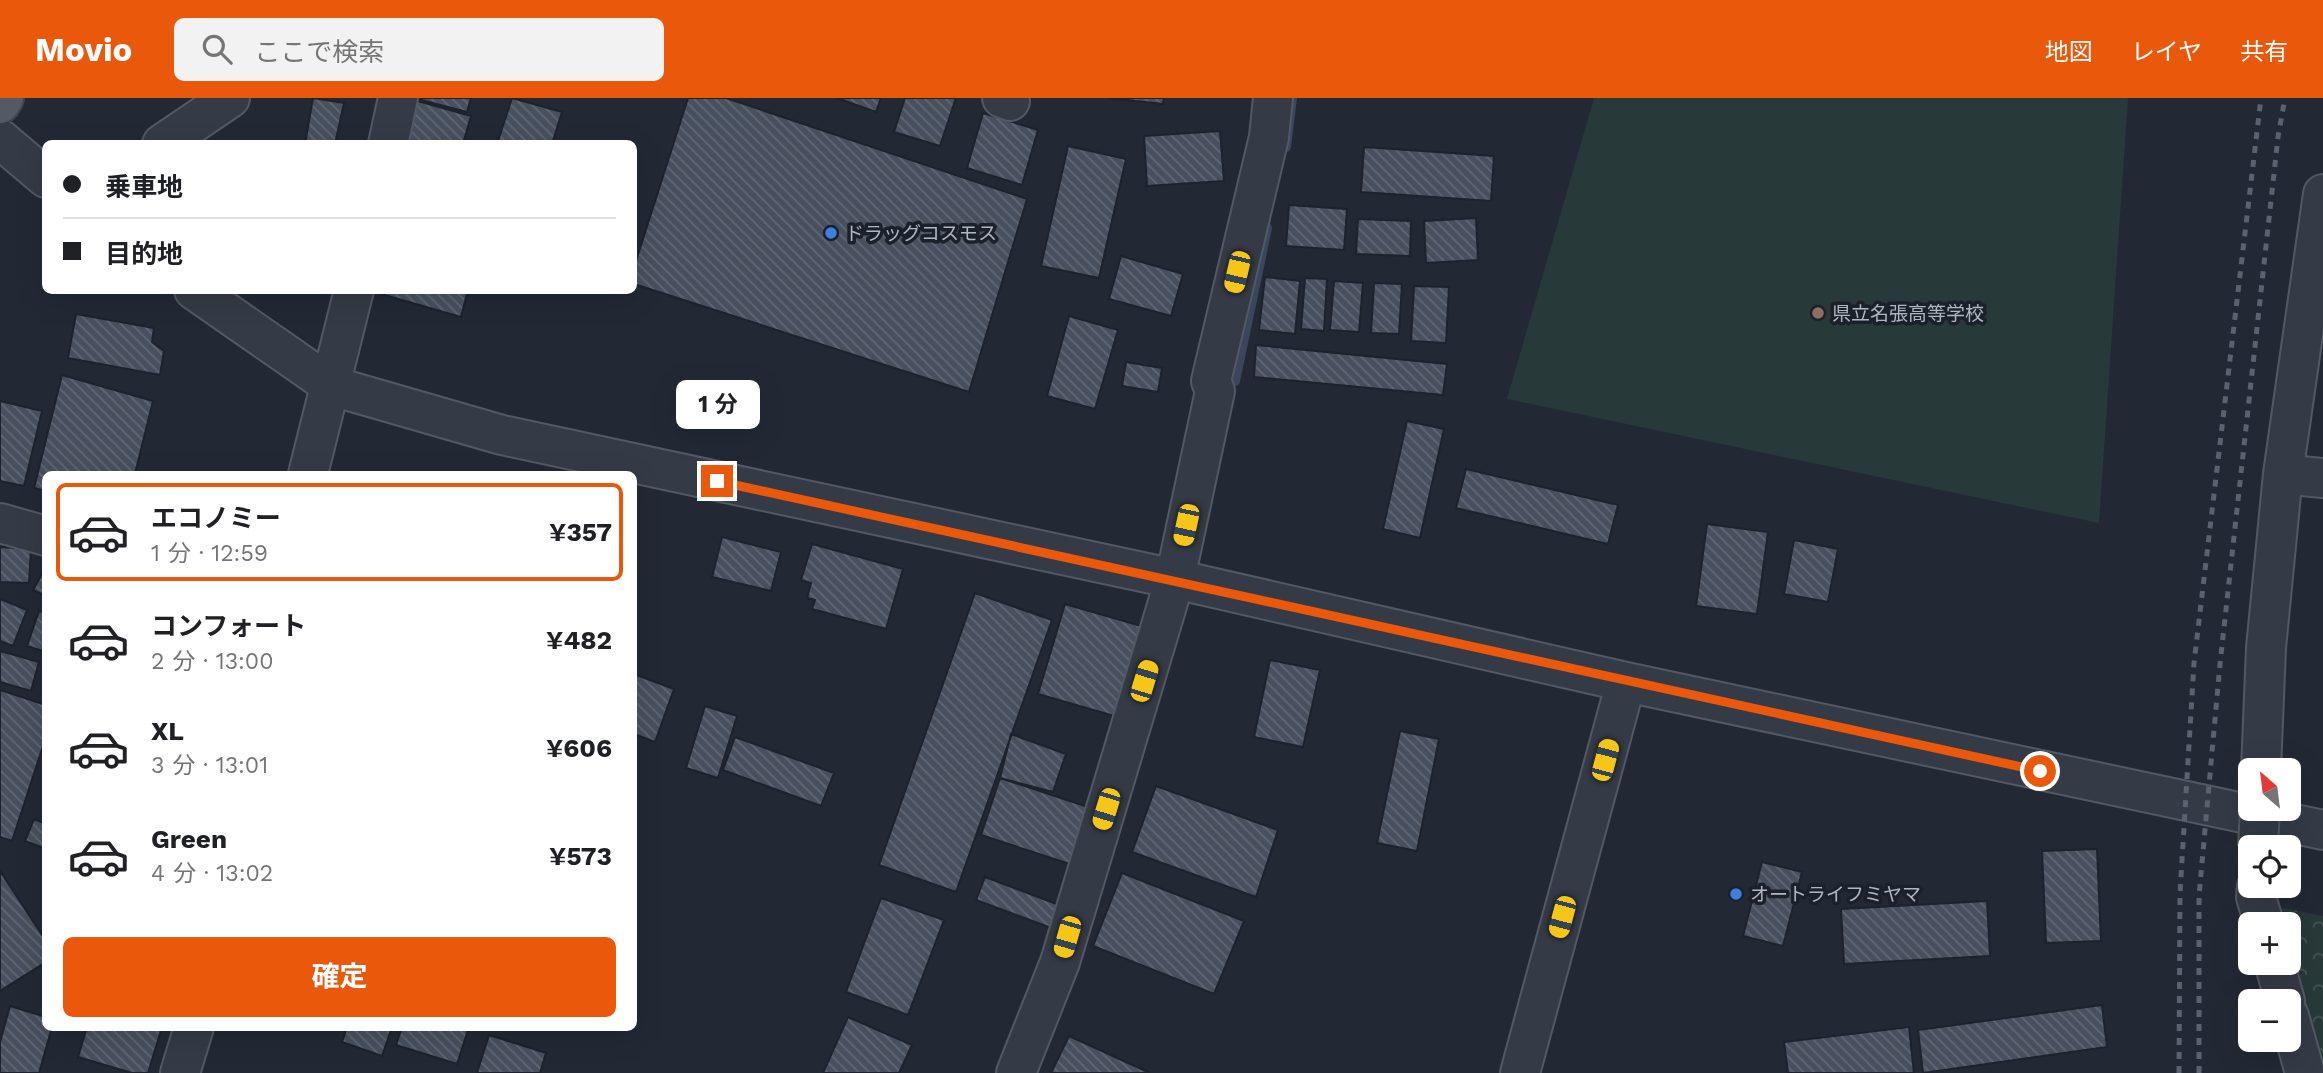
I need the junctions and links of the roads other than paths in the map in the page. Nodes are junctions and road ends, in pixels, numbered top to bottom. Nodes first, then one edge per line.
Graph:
1 (4, 98) edge
2 (230, 98) edge
3 (398, 98) edge
4 (1273, 98) edge
5 (0, 104) edge
6 (0, 139) edge
7 (168, 140) edge
8 (389, 140) edge
9 (42, 175) edge
10 (2323, 194) edge
11 (200, 294) edge
12 (353, 294) edge
13 (332, 386) junction
14 (309, 471) edge
15 (2283, 474) junction
16 (2323, 478) edge
17 (0, 523) edge
18 (42, 535) edge
19 (1175, 579) junction
20 (1626, 682) junction
21 (2261, 758) edge
22 (2323, 830) edge
23 (193, 1031) edge
24 (2299, 1052) edge
25 (180, 1073) edge
26 (1016, 1073) edge
27 (1520, 1073) edge
28 (2305, 1073) edge

1 - 5 main road
2 - 7 street
3 - 8 street
4 - 19 street
6 - 9 street
10 - 15 street
11 - 13 street
12 - 13 street
13 - 14 street
13 - 19 street
15 - 16 street
15 - 21 street
17 - 18 street
19 - 20 street
19 - 26 street
20 - 22 street
20 - 27 street
23 - 25 street
24 - 28 street

